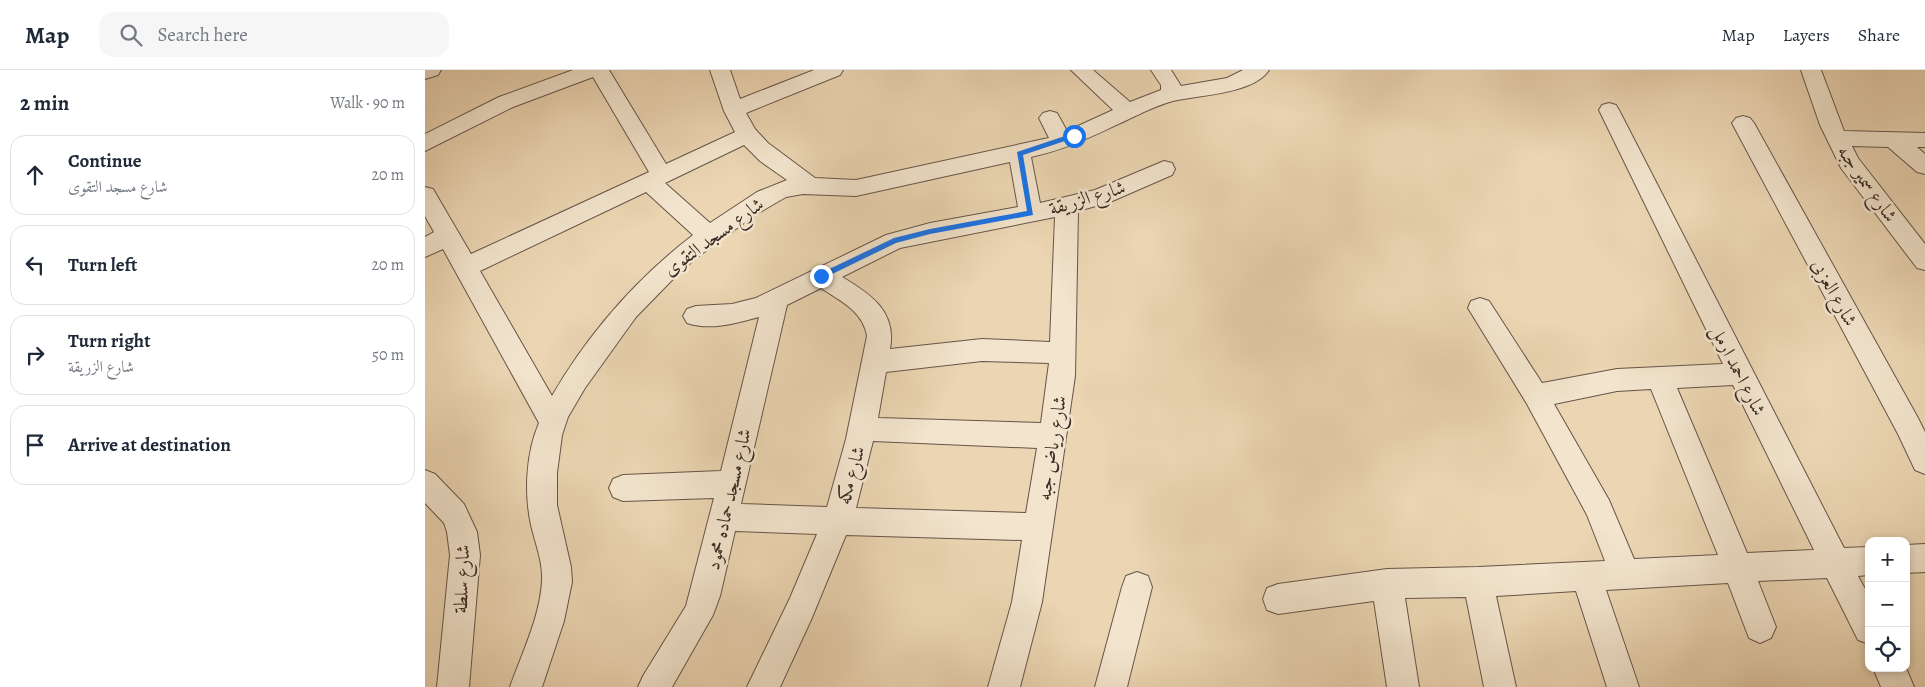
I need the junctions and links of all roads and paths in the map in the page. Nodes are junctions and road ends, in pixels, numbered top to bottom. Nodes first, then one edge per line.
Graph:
1 (431, 70) edge
2 (593, 70) edge
3 (599, 70) edge
4 (720, 70) edge
5 (833, 70) edge
6 (1081, 70) edge
7 (1161, 70) edge
8 (1259, 70) edge
9 (1811, 70) edge
10 (425, 72) edge
11 (1172, 94) junction
12 (735, 109) junction
13 (1609, 110) dead end
14 (1127, 111) junction
15 (1050, 118) dead end
16 (1743, 123) dead end
17 (747, 134) junction
18 (1837, 138) junction
19 (1893, 139) junction
20 (1925, 140) edge
21 (1061, 141) junction
22 (425, 143) edge
23 (1019, 153) junction
24 (1925, 166) edge
25 (1164, 169) dead end
26 (655, 178) junction
27 (809, 184) junction
28 (425, 195) edge
29 (1067, 206) junction
30 (1031, 213) junction
31 (707, 235) junction
32 (448, 236) junction
33 (425, 248) edge
34 (1925, 261) edge
35 (466, 267) junction
36 (821, 276) junction
37 (776, 300) junction
38 (1480, 308) dead end
39 (696, 316) dead end
40 (1064, 353) junction
41 (875, 362) junction
42 (1741, 374) junction
43 (1660, 379) junction
44 (1536, 396) junction
45 (552, 421) junction
46 (863, 429) junction
47 (1053, 436) junction
48 (1925, 461) edge
49 (425, 484) edge
50 (732, 484) junction
51 (623, 488) dead end
52 (724, 517) junction
53 (837, 521) junction
54 (1039, 527) junction
55 (1925, 558) edge
56 (1910, 559) edge
57 (1865, 561) edge
58 (1835, 562) junction
59 (1738, 568) junction
60 (1625, 573) junction
61 (1586, 576) junction
62 (1478, 582) junction
63 (1387, 584) junction
64 (1137, 587) dead end
65 (1278, 599) dead end
66 (1760, 627) dead end
67 (1868, 627) edge
68 (1891, 672) edge
69 (453, 687) edge
70 (526, 687) edge
71 (654, 687) edge
72 (763, 687) edge
73 (1004, 687) edge
74 (1111, 687) edge
75 (1403, 687) edge
76 (1500, 687) edge
77 (1623, 687) edge
78 (1898, 687) edge

1 - 10 street
2 - 22 street
3 - 26 street
4 - 12 street
5 - 12 street
6 - 14 street
7 - 11 street
8 - 11 street, شارع مسجد التقوى
9 - 18 street, شارع سمير جبه
11 - 14 street, شارع مسجد التقوى
12 - 17 street
13 - 42 street, شارع احمد ارمل
14 - 21 street, شارع مسجد التقوى
15 - 21 street
16 - 48 street, شارع العزبى
17 - 26 street
17 - 27 street
18 - 19 street
18 - 34 street, شارع سمير جبه
19 - 20 street
19 - 24 street
21 - 23 street, شارع مسجد التقوى
23 - 27 street, شارع مسجد التقوى
23 - 30 street
25 - 29 street, شارع الزريقة
26 - 31 street
26 - 35 street
27 - 31 street, شارع مسجد التقوى
28 - 32 street
29 - 30 street, شارع الزريقة
29 - 40 street, شارع رياض جبه
30 - 36 street, شارع الزريقة
31 - 45 street, شارع مسجد التقوى
32 - 33 street
32 - 35 street
35 - 45 street
36 - 37 street, شارع الزريقة
36 - 41 street, شارع مكه
37 - 39 street, شارع الزريقة
37 - 50 street, شارع مسجد حماده محمود
38 - 44 street
40 - 41 street
40 - 47 street, شارع رياض جبه
41 - 46 street, شارع مكه
42 - 43 street
42 - 58 street, شارع احمد ارمل
43 - 44 street
43 - 59 street
44 - 60 street
45 - 70 street, شارع مسجد التقوى
46 - 47 street
46 - 53 street, شارع مكه
47 - 54 street, شارع رياض جبه
49 - 69 street, شارع سلطة
50 - 51 street
50 - 52 street, شارع مسجد حماده محمود
52 - 53 street
52 - 71 street, شارع مسجد حماده محمود
53 - 54 street
53 - 72 street, شارع مكه
54 - 73 street, شارع رياض جبه
55 - 56 street
57 - 58 street
58 - 59 street
58 - 67 street, شارع احمد ارمل
59 - 60 street
59 - 66 street
60 - 61 street
61 - 62 street
61 - 77 street
62 - 63 street
62 - 76 street
63 - 65 street
63 - 75 street
64 - 74 street
68 - 78 street

